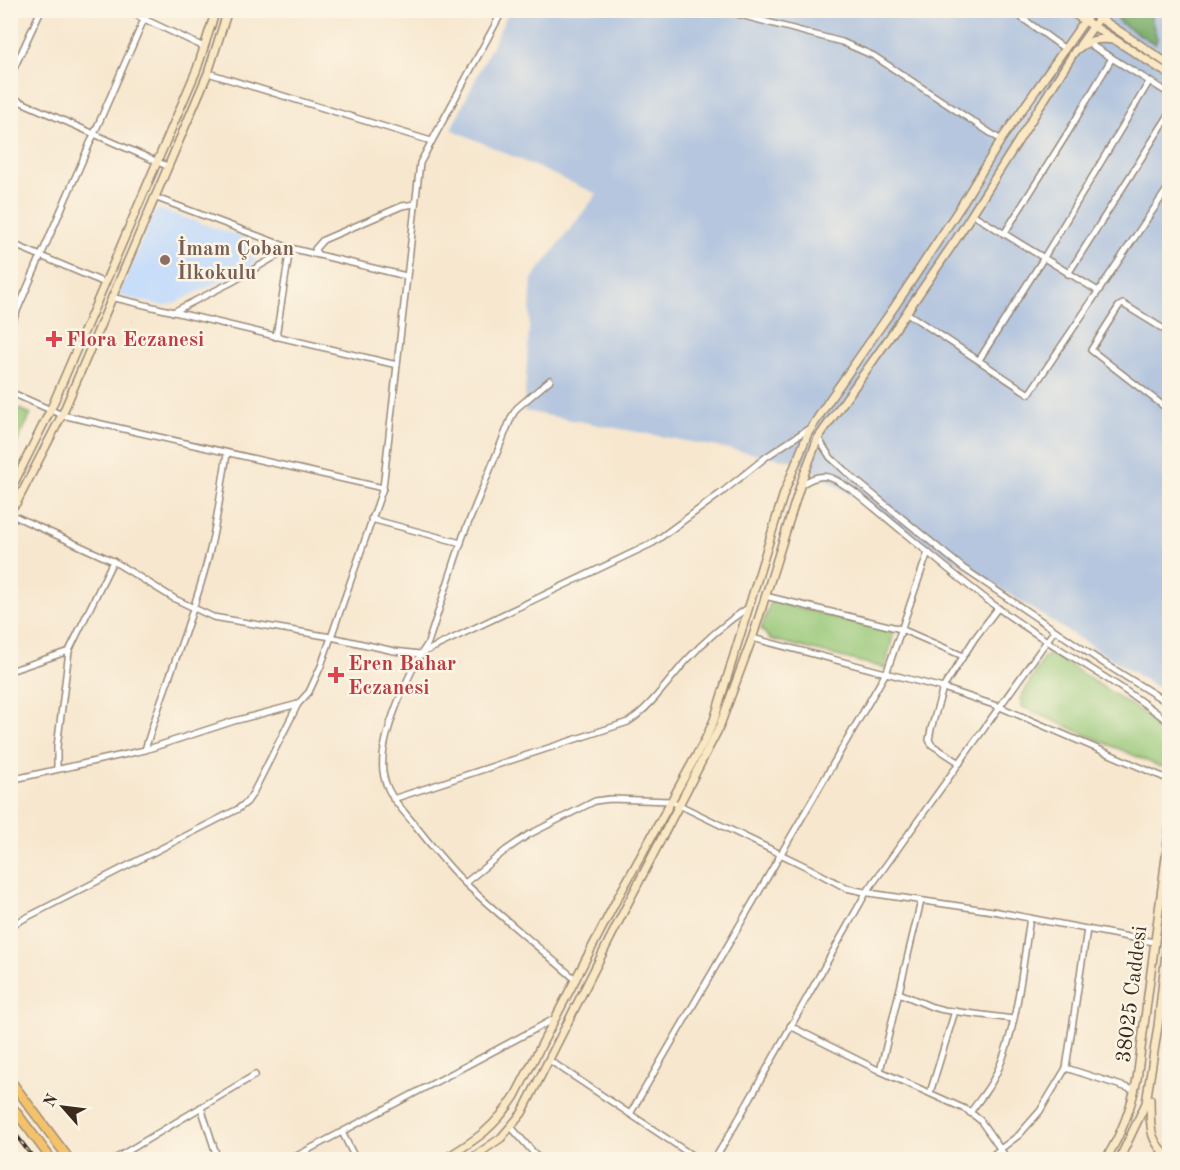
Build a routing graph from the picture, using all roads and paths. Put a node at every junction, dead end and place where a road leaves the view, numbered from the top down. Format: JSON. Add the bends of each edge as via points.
{"nodes":[{"id":1,"x":41,"y":10,"type":"edge"},
{"id":2,"x":125,"y":10,"type":"edge"},
{"id":3,"x":148,"y":10,"type":"edge"},
{"id":4,"x":216,"y":10,"type":"edge"},
{"id":5,"x":228,"y":10,"type":"edge"},
{"id":6,"x":503,"y":10,"type":"edge"},
{"id":7,"x":722,"y":10,"type":"edge"},
{"id":8,"x":1011,"y":10,"type":"edge"},
{"id":9,"x":1068,"y":10,"type":"edge"},
{"id":10,"x":1105,"y":10,"type":"edge"},
{"id":11,"x":1090,"y":11,"type":"edge"},
{"id":12,"x":1099,"y":19,"type":"junction"},
{"id":13,"x":145,"y":20,"type":"junction"},
{"id":14,"x":1085,"y":21,"type":"junction"},
{"id":15,"x":1093,"y":27,"type":"junction"},
{"id":16,"x":1110,"y":38,"type":"junction"},
{"id":17,"x":1086,"y":42,"type":"junction"},
{"id":18,"x":204,"y":47,"type":"junction"},
{"id":19,"x":1065,"y":49,"type":"junction"},
{"id":20,"x":1075,"y":51,"type":"junction"},
{"id":21,"x":1112,"y":58,"type":"junction"},
{"id":22,"x":1170,"y":65,"type":"edge"},
{"id":23,"x":208,"y":73,"type":"junction"},
{"id":24,"x":1170,"y":75,"type":"edge"},
{"id":25,"x":10,"y":77,"type":"edge"},
{"id":26,"x":1149,"y":82,"type":"junction"},
{"id":27,"x":1170,"y":94,"type":"edge"},
{"id":28,"x":10,"y":96,"type":"edge"},
{"id":29,"x":1170,"y":113,"type":"edge"},
{"id":30,"x":96,"y":134,"type":"junction"},
{"id":31,"x":1001,"y":140,"type":"junction"},
{"id":32,"x":431,"y":141,"type":"junction"},
{"id":33,"x":157,"y":162,"type":"junction"},
{"id":34,"x":168,"y":166,"type":"junction"},
{"id":35,"x":1170,"y":185,"type":"edge"},
{"id":36,"x":154,"y":197,"type":"junction"},
{"id":37,"x":415,"y":204,"type":"junction"},
{"id":38,"x":972,"y":214,"type":"junction"},
{"id":39,"x":1004,"y":234,"type":"junction"},
{"id":40,"x":10,"y":243,"type":"edge"},
{"id":41,"x":290,"y":248,"type":"junction"},
{"id":42,"x":317,"y":254,"type":"junction"},
{"id":43,"x":41,"y":256,"type":"junction"},
{"id":44,"x":1043,"y":259,"type":"junction"},
{"id":45,"x":1068,"y":274,"type":"junction"},
{"id":46,"x":406,"y":276,"type":"junction"},
{"id":47,"x":105,"y":284,"type":"junction"},
{"id":48,"x":1098,"y":291,"type":"junction"},
{"id":49,"x":111,"y":297,"type":"junction"},
{"id":50,"x":173,"y":312,"type":"junction"},
{"id":51,"x":907,"y":313,"type":"junction"},
{"id":52,"x":10,"y":327,"type":"edge"},
{"id":53,"x":1170,"y":333,"type":"edge"},
{"id":54,"x":276,"y":337,"type":"junction"},
{"id":55,"x":979,"y":360,"type":"junction"},
{"id":56,"x":397,"y":365,"type":"junction"},
{"id":57,"x":550,"y":380,"type":"dead end"},
{"id":58,"x":10,"y":392,"type":"edge"},
{"id":59,"x":50,"y":411,"type":"junction"},
{"id":60,"x":1170,"y":411,"type":"edge"},
{"id":61,"x":62,"y":416,"type":"junction"},
{"id":62,"x":812,"y":426,"type":"junction"},
{"id":63,"x":818,"y":438,"type":"junction"},
{"id":64,"x":227,"y":454,"type":"junction"},
{"id":65,"x":846,"y":472,"type":"junction"},
{"id":66,"x":834,"y":478,"type":"junction"},
{"id":67,"x":800,"y":486,"type":"junction"},
{"id":68,"x":382,"y":488,"type":"junction"},
{"id":69,"x":10,"y":491,"type":"edge"},
{"id":70,"x":10,"y":512,"type":"edge"},
{"id":71,"x":371,"y":519,"type":"junction"},
{"id":72,"x":461,"y":543,"type":"junction"},
{"id":73,"x":928,"y":552,"type":"junction"},
{"id":74,"x":113,"y":561,"type":"junction"},
{"id":75,"x":765,"y":596,"type":"junction"},
{"id":76,"x":749,"y":608,"type":"junction"},
{"id":77,"x":998,"y":608,"type":"junction"},
{"id":78,"x":193,"y":609,"type":"junction"},
{"id":79,"x":901,"y":629,"type":"junction"},
{"id":80,"x":1054,"y":631,"type":"junction"},
{"id":81,"x":331,"y":637,"type":"junction"},
{"id":82,"x":752,"y":638,"type":"junction"},
{"id":83,"x":1046,"y":642,"type":"junction"},
{"id":84,"x":69,"y":651,"type":"junction"},
{"id":85,"x":420,"y":654,"type":"junction"},
{"id":86,"x":963,"y":656,"type":"junction"},
{"id":87,"x":10,"y":671,"type":"edge"},
{"id":88,"x":887,"y":671,"type":"junction"},
{"id":89,"x":943,"y":687,"type":"junction"},
{"id":90,"x":298,"y":704,"type":"junction"},
{"id":91,"x":1170,"y":704,"type":"edge"},
{"id":92,"x":1000,"y":707,"type":"junction"},
{"id":93,"x":1170,"y":723,"type":"edge"},
{"id":94,"x":145,"y":750,"type":"junction"},
{"id":95,"x":960,"y":763,"type":"junction"},
{"id":96,"x":57,"y":770,"type":"junction"},
{"id":97,"x":10,"y":780,"type":"edge"},
{"id":98,"x":1170,"y":780,"type":"edge"},
{"id":99,"x":393,"y":799,"type":"junction"},
{"id":100,"x":671,"y":801,"type":"junction"},
{"id":101,"x":679,"y":805,"type":"junction"},
{"id":102,"x":1170,"y":826,"type":"edge"},
{"id":103,"x":780,"y":854,"type":"junction"},
{"id":104,"x":1167,"y":858,"type":"edge"},
{"id":105,"x":1167,"y":867,"type":"edge"},
{"id":106,"x":465,"y":883,"type":"junction"},
{"id":107,"x":866,"y":893,"type":"junction"},
{"id":108,"x":921,"y":901,"type":"junction"},
{"id":109,"x":1170,"y":916,"type":"edge"},
{"id":110,"x":1030,"y":918,"type":"junction"},
{"id":111,"x":10,"y":926,"type":"edge"},
{"id":112,"x":1087,"y":929,"type":"junction"},
{"id":113,"x":1155,"y":942,"type":"junction"},
{"id":114,"x":576,"y":980,"type":"junction"},
{"id":115,"x":899,"y":993,"type":"junction"},
{"id":116,"x":955,"y":1011,"type":"junction"},
{"id":117,"x":1159,"y":1016,"type":"junction"},
{"id":118,"x":1170,"y":1017,"type":"edge"},
{"id":119,"x":556,"y":1018,"type":"junction"},
{"id":120,"x":1013,"y":1019,"type":"junction"},
{"id":121,"x":790,"y":1026,"type":"junction"},
{"id":122,"x":549,"y":1060,"type":"junction"},
{"id":123,"x":1066,"y":1068,"type":"junction"},
{"id":124,"x":880,"y":1071,"type":"junction"},
{"id":125,"x":255,"y":1075,"type":"dead end"},
{"id":126,"x":10,"y":1080,"type":"edge"},
{"id":127,"x":1149,"y":1086,"type":"junction"},
{"id":128,"x":1134,"y":1090,"type":"junction"},
{"id":129,"x":930,"y":1093,"type":"junction"},
{"id":130,"x":10,"y":1104,"type":"edge"},
{"id":131,"x":201,"y":1107,"type":"junction"},
{"id":132,"x":970,"y":1113,"type":"junction"},
{"id":133,"x":630,"y":1114,"type":"junction"},
{"id":134,"x":512,"y":1127,"type":"junction"},
{"id":135,"x":342,"y":1132,"type":"junction"},
{"id":136,"x":1001,"y":1149,"type":"junction"},
{"id":137,"x":1170,"y":1158,"type":"edge"},
{"id":138,"x":52,"y":1160,"type":"edge"},
{"id":139,"x":70,"y":1160,"type":"edge"},
{"id":140,"x":113,"y":1160,"type":"edge"},
{"id":141,"x":218,"y":1160,"type":"edge"},
{"id":142,"x":289,"y":1160,"type":"edge"},
{"id":143,"x":356,"y":1160,"type":"edge"},
{"id":144,"x":443,"y":1160,"type":"edge"},
{"id":145,"x":469,"y":1160,"type":"edge"},
{"id":146,"x":540,"y":1160,"type":"edge"},
{"id":147,"x":699,"y":1160,"type":"edge"},
{"id":148,"x":714,"y":1160,"type":"edge"},
{"id":149,"x":986,"y":1160,"type":"edge"},
{"id":150,"x":1008,"y":1160,"type":"edge"},
{"id":151,"x":1105,"y":1160,"type":"edge"},
{"id":152,"x":1119,"y":1160,"type":"edge"}],
"edges":[{"from":1,"to":25,"type":"street"},
{"from":2,"to":13,"type":"street"},
{"from":3,"to":13,"type":"street"},
{"from":4,"to":18,"type":"street"},
{"from":5,"to":23,"type":"street"},
{"from":6,"to":32,"type":"street"},
{"from":7,"to":31,"type":"street","via":[[842,42],[874,56]]},
{"from":8,"to":19,"type":"street"},
{"from":9,"to":14,"type":"street"},
{"from":10,"to":12,"type":"street"},
{"from":11,"to":12,"type":"street"},
{"from":11,"to":14,"type":"street"},
{"from":12,"to":15,"type":"street"},
{"from":12,"to":22,"type":"street"},
{"from":13,"to":18,"type":"street"},
{"from":13,"to":30,"type":"street"},
{"from":14,"to":15,"type":"street"},
{"from":14,"to":19,"type":"street"},
{"from":15,"to":16,"type":"street"},
{"from":15,"to":20,"type":"street"},
{"from":16,"to":17,"type":"street"},
{"from":16,"to":24,"type":"street"},
{"from":17,"to":20,"type":"street"},
{"from":17,"to":21,"type":"street"},
{"from":18,"to":33,"type":"street"},
{"from":19,"to":31,"type":"street"},
{"from":20,"to":38,"type":"street"},
{"from":21,"to":26,"type":"street"},
{"from":21,"to":39,"type":"street"},
{"from":23,"to":32,"type":"street"},
{"from":23,"to":34,"type":"street"},
{"from":26,"to":27,"type":"street"},
{"from":26,"to":44,"type":"street"},
{"from":28,"to":30,"type":"street"},
{"from":29,"to":45,"type":"street"},
{"from":30,"to":33,"type":"street"},
{"from":30,"to":43,"type":"street"},
{"from":31,"to":62,"type":"street","via":[[895,306]]},
{"from":32,"to":37,"type":"street","via":[[420,163]]},
{"from":33,"to":34,"type":"street"},
{"from":33,"to":47,"type":"street"},
{"from":34,"to":36,"type":"street"},
{"from":35,"to":48,"type":"street"},
{"from":36,"to":41,"type":"street"},
{"from":36,"to":49,"type":"street"},
{"from":37,"to":42,"type":"street","via":[[323,240],[315,249]]},
{"from":37,"to":46,"type":"street"},
{"from":38,"to":39,"type":"street"},
{"from":38,"to":51,"type":"street"},
{"from":39,"to":44,"type":"street"},
{"from":40,"to":43,"type":"street"},
{"from":41,"to":42,"type":"street"},
{"from":41,"to":50,"type":"street"},
{"from":41,"to":54,"type":"street"},
{"from":42,"to":46,"type":"street"},
{"from":43,"to":47,"type":"street"},
{"from":43,"to":52,"type":"street"},
{"from":44,"to":45,"type":"street"},
{"from":44,"to":55,"type":"street"},
{"from":45,"to":48,"type":"street"},
{"from":46,"to":56,"type":"street"},
{"from":47,"to":59,"type":"street"},
{"from":48,"to":55,"type":"street","via":[[1029,394]]},
{"from":49,"to":50,"type":"street"},
{"from":49,"to":61,"type":"street"},
{"from":50,"to":54,"type":"street"},
{"from":51,"to":55,"type":"street"},
{"from":51,"to":63,"type":"street"},
{"from":53,"to":60,"type":"street","via":[[1123,304],[1091,350]]},
{"from":54,"to":56,"type":"street"},
{"from":56,"to":68,"type":"street"},
{"from":57,"to":72,"type":"street","via":[[512,416]]},
{"from":58,"to":59,"type":"street"},
{"from":59,"to":61,"type":"street"},
{"from":59,"to":69,"type":"street"},
{"from":61,"to":64,"type":"street"},
{"from":61,"to":70,"type":"street"},
{"from":62,"to":76,"type":"street","via":[[784,493]]},
{"from":62,"to":85,"type":"street","via":[[653,543]]},
{"from":63,"to":65,"type":"street"},
{"from":63,"to":67,"type":"street"},
{"from":64,"to":68,"type":"street"},
{"from":64,"to":78,"type":"street","via":[[208,557]]},
{"from":65,"to":66,"type":"street","via":[[837,469]]},
{"from":65,"to":80,"type":"street","via":[[963,568]]},
{"from":66,"to":67,"type":"street","via":[[823,475]]},
{"from":66,"to":73,"type":"street"},
{"from":67,"to":75,"type":"street"},
{"from":68,"to":71,"type":"street"},
{"from":70,"to":74,"type":"street"},
{"from":71,"to":72,"type":"street"},
{"from":71,"to":81,"type":"street"},
{"from":72,"to":85,"type":"street","via":[[428,643]]},
{"from":73,"to":77,"type":"street"},
{"from":73,"to":79,"type":"street"},
{"from":74,"to":78,"type":"street"},
{"from":74,"to":84,"type":"street"},
{"from":75,"to":79,"type":"street"},
{"from":75,"to":82,"type":"street"},
{"from":76,"to":99,"type":"street","via":[[710,637],[628,722]]},
{"from":76,"to":100,"type":"street","via":[[714,720]]},
{"from":77,"to":83,"type":"street"},
{"from":77,"to":86,"type":"street"},
{"from":78,"to":81,"type":"street","via":[[213,617]]},
{"from":78,"to":94,"type":"street"},
{"from":79,"to":86,"type":"street"},
{"from":79,"to":88,"type":"street"},
{"from":80,"to":83,"type":"street"},
{"from":80,"to":91,"type":"street"},
{"from":81,"to":85,"type":"street"},
{"from":81,"to":90,"type":"street","via":[[315,682]]},
{"from":82,"to":88,"type":"street"},
{"from":82,"to":101,"type":"street","via":[[719,728]]},
{"from":83,"to":92,"type":"street"},
{"from":83,"to":93,"type":"street","via":[[1142,701]]},
{"from":84,"to":87,"type":"street"},
{"from":84,"to":96,"type":"street"},
{"from":85,"to":99,"type":"street","via":[[385,740],[383,772]]},
{"from":86,"to":89,"type":"street"},
{"from":88,"to":89,"type":"street"},
{"from":88,"to":103,"type":"street"},
{"from":89,"to":92,"type":"street"},
{"from":89,"to":95,"type":"street","via":[[929,740]]},
{"from":90,"to":94,"type":"street"},
{"from":90,"to":111,"type":"street","via":[[253,793],[238,809]]},
{"from":92,"to":95,"type":"street"},
{"from":92,"to":98,"type":"street"},
{"from":94,"to":96,"type":"street"},
{"from":95,"to":107,"type":"street"},
{"from":96,"to":97,"type":"street"},
{"from":99,"to":106,"type":"street"},
{"from":100,"to":101,"type":"street"},
{"from":100,"to":106,"type":"street","via":[[595,801],[528,835]]},
{"from":100,"to":114,"type":"street"},
{"from":101,"to":103,"type":"street"},
{"from":101,"to":122,"type":"street"},
{"from":102,"to":104,"type":"street","name":"38025 Caddesi"},
{"from":103,"to":107,"type":"street","via":[[846,888]]},
{"from":103,"to":133,"type":"street"},
{"from":104,"to":105,"type":"street","name":"38025 Caddesi"},
{"from":105,"to":113,"type":"street","name":"38025 Caddesi"},
{"from":106,"to":114,"type":"street"},
{"from":107,"to":108,"type":"street"},
{"from":107,"to":121,"type":"street"},
{"from":108,"to":110,"type":"street"},
{"from":108,"to":115,"type":"street"},
{"from":109,"to":117,"type":"street","name":"38025 Caddesi"},
{"from":110,"to":112,"type":"street"},
{"from":110,"to":120,"type":"street"},
{"from":112,"to":113,"type":"street"},
{"from":112,"to":123,"type":"street"},
{"from":113,"to":128,"type":"street","name":"38025 Caddesi"},
{"from":114,"to":119,"type":"street"},
{"from":115,"to":116,"type":"street","via":[[932,1007]]},
{"from":115,"to":124,"type":"street"},
{"from":116,"to":120,"type":"street"},
{"from":116,"to":129,"type":"street"},
{"from":117,"to":118,"type":"street"},
{"from":117,"to":127,"type":"street","name":"38025 Caddesi"},
{"from":119,"to":135,"type":"street"},
{"from":119,"to":144,"type":"street","via":[[515,1096],[497,1121],[483,1135]]},
{"from":120,"to":132,"type":"street","via":[[995,1077]]},
{"from":121,"to":124,"type":"street"},
{"from":121,"to":148,"type":"street"},
{"from":122,"to":133,"type":"street"},
{"from":122,"to":134,"type":"street"},
{"from":123,"to":128,"type":"street"},
{"from":123,"to":136,"type":"street","via":[[1040,1111]]},
{"from":124,"to":129,"type":"street"},
{"from":125,"to":131,"type":"street"},
{"from":126,"to":139,"type":"main road"},
{"from":127,"to":137,"type":"street","via":[[1151,1134],[1155,1144]]},
{"from":127,"to":152,"type":"street","name":"38025 Caddesi","via":[[1146,1103]]},
{"from":128,"to":151,"type":"street","name":"38025 Caddesi","via":[[1122,1131]]},
{"from":129,"to":132,"type":"street"},
{"from":130,"to":138,"type":"main road"},
{"from":131,"to":140,"type":"street"},
{"from":131,"to":141,"type":"street"},
{"from":132,"to":136,"type":"street","via":[[980,1120]]},
{"from":133,"to":147,"type":"street"},
{"from":134,"to":145,"type":"street"},
{"from":134,"to":146,"type":"street"},
{"from":135,"to":142,"type":"street"},
{"from":135,"to":143,"type":"street"},
{"from":136,"to":149,"type":"street"},
{"from":136,"to":150,"type":"street"}]}
